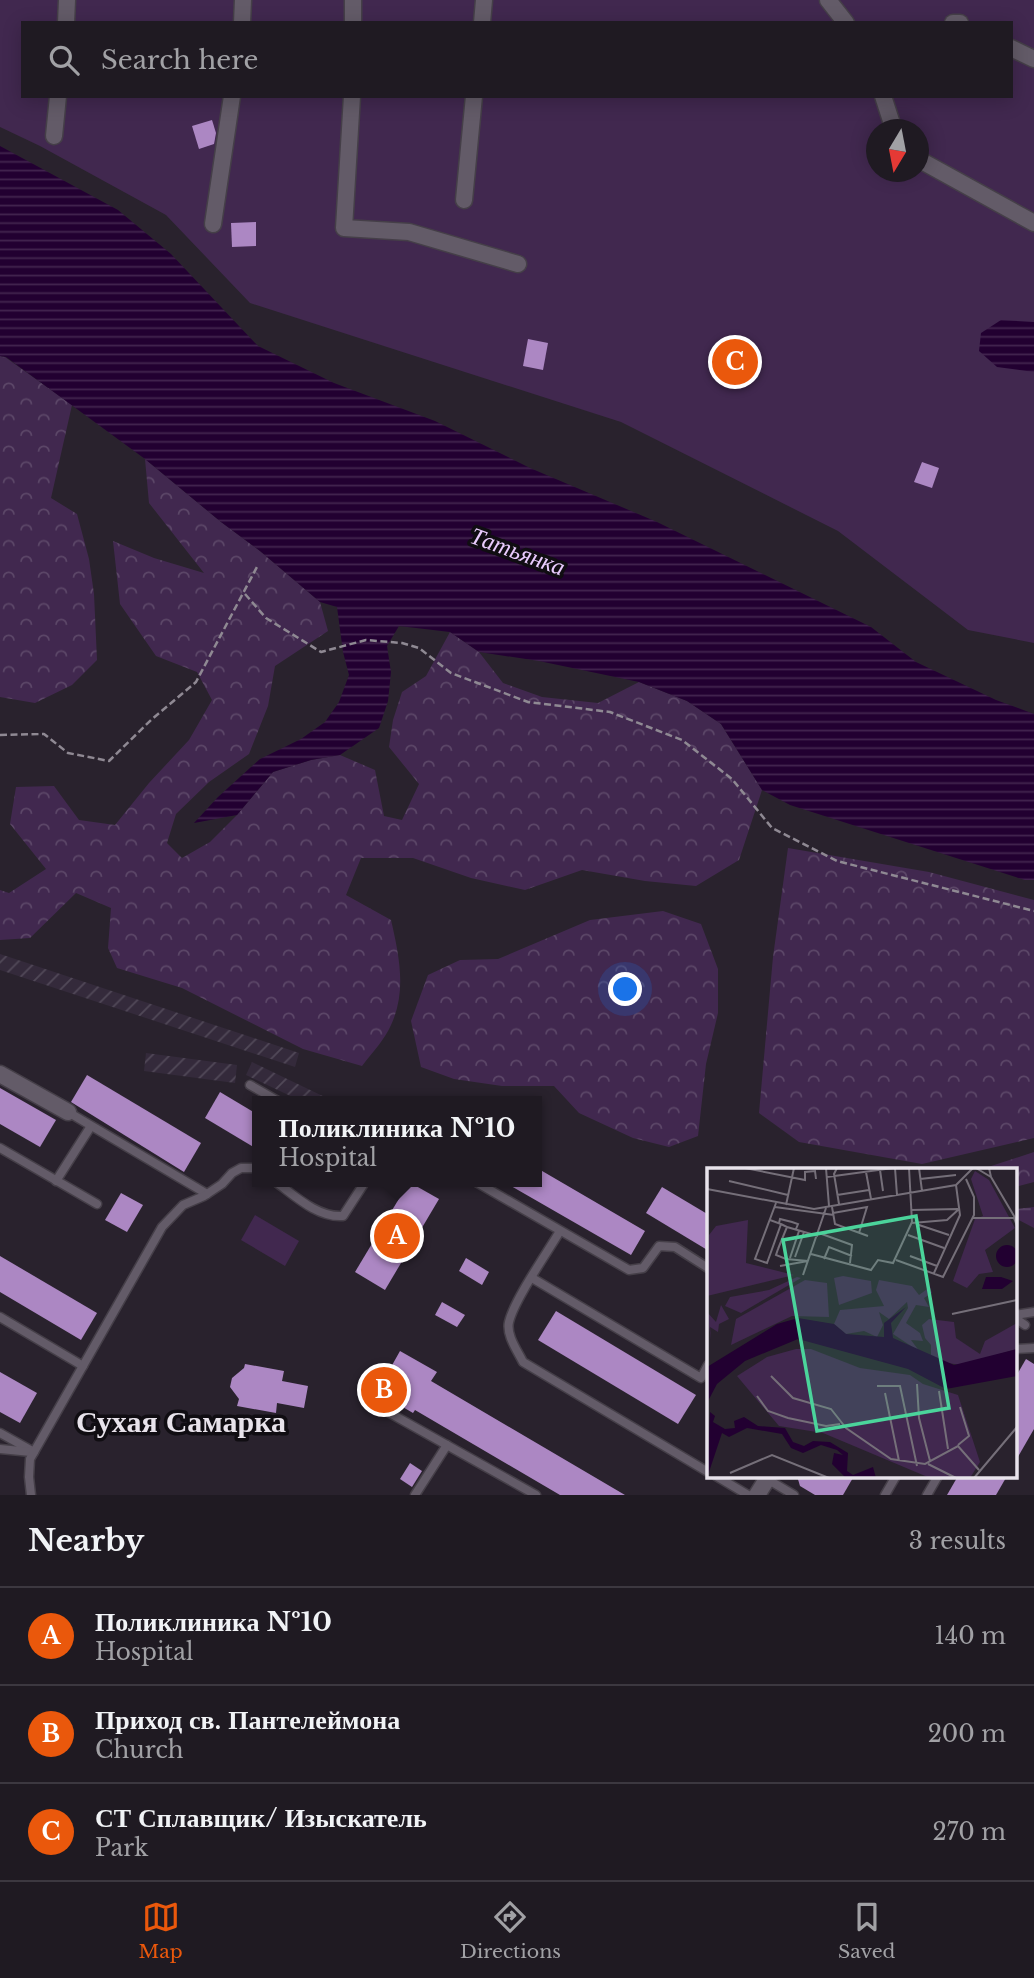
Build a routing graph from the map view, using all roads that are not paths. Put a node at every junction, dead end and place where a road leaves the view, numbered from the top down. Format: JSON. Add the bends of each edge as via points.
{"nodes":[{"id":1,"x":67,"y":0,"type":"edge"},
{"id":2,"x":243,"y":0,"type":"edge"},
{"id":3,"x":353,"y":0,"type":"edge"},
{"id":4,"x":484,"y":0,"type":"edge"},
{"id":5,"x":828,"y":0,"type":"edge"},
{"id":6,"x":66,"y":21,"type":"edge"},
{"id":7,"x":242,"y":21,"type":"edge"},
{"id":8,"x":353,"y":21,"type":"edge"},
{"id":9,"x":482,"y":21,"type":"edge"},
{"id":10,"x":844,"y":21,"type":"edge"},
{"id":11,"x":1013,"y":49,"type":"edge"},
{"id":12,"x":1034,"y":59,"type":"edge"},
{"id":13,"x":58,"y":98,"type":"edge"},
{"id":14,"x":232,"y":98,"type":"edge"},
{"id":15,"x":352,"y":98,"type":"edge"},
{"id":16,"x":474,"y":98,"type":"edge"},
{"id":17,"x":884,"y":98,"type":"edge"},
{"id":18,"x":890,"y":119,"type":"edge"},
{"id":19,"x":54,"y":136,"type":"dead end"},
{"id":20,"x":929,"y":165,"type":"edge"},
{"id":21,"x":464,"y":200,"type":"dead end"},
{"id":22,"x":1034,"y":223,"type":"edge"},
{"id":23,"x":213,"y":224,"type":"dead end"},
{"id":24,"x":518,"y":264,"type":"dead end"},
{"id":25,"x":0,"y":1074,"type":"edge"},
{"id":26,"x":250,"y":1085,"type":"dead end"},
{"id":27,"x":269,"y":1096,"type":"edge"},
{"id":28,"x":68,"y":1112,"type":"joint"},
{"id":29,"x":91,"y":1126,"type":"junction"},
{"id":30,"x":0,"y":1148,"type":"edge"},
{"id":31,"x":252,"y":1168,"type":"edge"},
{"id":32,"x":56,"y":1181,"type":"junction"},
{"id":33,"x":283,"y":1187,"type":"edge"},
{"id":34,"x":362,"y":1187,"type":"edge"},
{"id":35,"x":485,"y":1187,"type":"edge"},
{"id":36,"x":207,"y":1194,"type":"junction"},
{"id":37,"x":97,"y":1204,"type":"dead end"},
{"id":38,"x":560,"y":1231,"type":"junction"},
{"id":39,"x":707,"y":1267,"type":"edge"},
{"id":40,"x":532,"y":1278,"type":"junction"},
{"id":41,"x":1034,"y":1312,"type":"edge"},
{"id":42,"x":1016,"y":1316,"type":"edge"},
{"id":43,"x":1016,"y":1317,"type":"edge"},
{"id":44,"x":0,"y":1318,"type":"edge"},
{"id":45,"x":1025,"y":1325,"type":"dead end"},
{"id":46,"x":1034,"y":1348,"type":"edge"},
{"id":47,"x":1016,"y":1349,"type":"edge"},
{"id":48,"x":83,"y":1366,"type":"junction"},
{"id":49,"x":707,"y":1368,"type":"edge"},
{"id":50,"x":386,"y":1411,"type":"dead end"},
{"id":51,"x":0,"y":1433,"type":"edge"},
{"id":52,"x":447,"y":1445,"type":"junction"},
{"id":53,"x":0,"y":1449,"type":"edge"},
{"id":54,"x":34,"y":1452,"type":"junction"},
{"id":55,"x":707,"y":1471,"type":"edge"},
{"id":56,"x":719,"y":1478,"type":"edge"},
{"id":57,"x":767,"y":1478,"type":"edge"},
{"id":58,"x":769,"y":1478,"type":"edge"},
{"id":59,"x":895,"y":1478,"type":"edge"},
{"id":60,"x":937,"y":1478,"type":"edge"},
{"id":61,"x":31,"y":1495,"type":"edge"},
{"id":62,"x":415,"y":1495,"type":"edge"},
{"id":63,"x":536,"y":1495,"type":"edge"},
{"id":64,"x":748,"y":1495,"type":"edge"},
{"id":65,"x":757,"y":1495,"type":"edge"},
{"id":66,"x":794,"y":1495,"type":"edge"},
{"id":67,"x":885,"y":1495,"type":"edge"},
{"id":68,"x":927,"y":1495,"type":"edge"}],
"edges":[{"from":1,"to":6,"type":"street"},
{"from":2,"to":7,"type":"street"},
{"from":3,"to":8,"type":"street"},
{"from":4,"to":9,"type":"street"},
{"from":5,"to":10,"type":"street"},
{"from":11,"to":12,"type":"street"},
{"from":13,"to":19,"type":"street"},
{"from":14,"to":23,"type":"street"},
{"from":15,"to":24,"type":"street","via":[[344,228],[409,232]]},
{"from":16,"to":21,"type":"street"},
{"from":17,"to":18,"type":"street"},
{"from":20,"to":22,"type":"street"},
{"from":25,"to":28,"type":"street"},
{"from":26,"to":27,"type":"lane"},
{"from":28,"to":29,"type":"lane"},
{"from":29,"to":32,"type":"lane"},
{"from":29,"to":36,"type":"lane"},
{"from":30,"to":32,"type":"lane"},
{"from":31,"to":36,"type":"lane","via":[[241,1168]]},
{"from":32,"to":37,"type":"lane"},
{"from":33,"to":34,"type":"lane","via":[[335,1217],[343,1216]]},
{"from":35,"to":38,"type":"lane"},
{"from":36,"to":48,"type":"lane","via":[[183,1205],[162,1227]]},
{"from":38,"to":39,"type":"lane","via":[[629,1270],[643,1268],[659,1246],[675,1247]]},
{"from":38,"to":40,"type":"lane"},
{"from":40,"to":49,"type":"lane","via":[[701,1378]]},
{"from":40,"to":55,"type":"lane","via":[[508,1323],[523,1362]]},
{"from":41,"to":42,"type":"lane"},
{"from":43,"to":45,"type":"lane"},
{"from":44,"to":48,"type":"lane"},
{"from":46,"to":47,"type":"lane"},
{"from":48,"to":54,"type":"lane"},
{"from":50,"to":52,"type":"lane"},
{"from":51,"to":54,"type":"lane"},
{"from":52,"to":62,"type":"lane"},
{"from":52,"to":63,"type":"lane"},
{"from":53,"to":54,"type":"lane"},
{"from":54,"to":61,"type":"lane","via":[[29,1468]]},
{"from":56,"to":64,"type":"lane"},
{"from":57,"to":65,"type":"street"},
{"from":58,"to":66,"type":"lane"},
{"from":59,"to":67,"type":"lane"},
{"from":60,"to":68,"type":"lane"}]}
